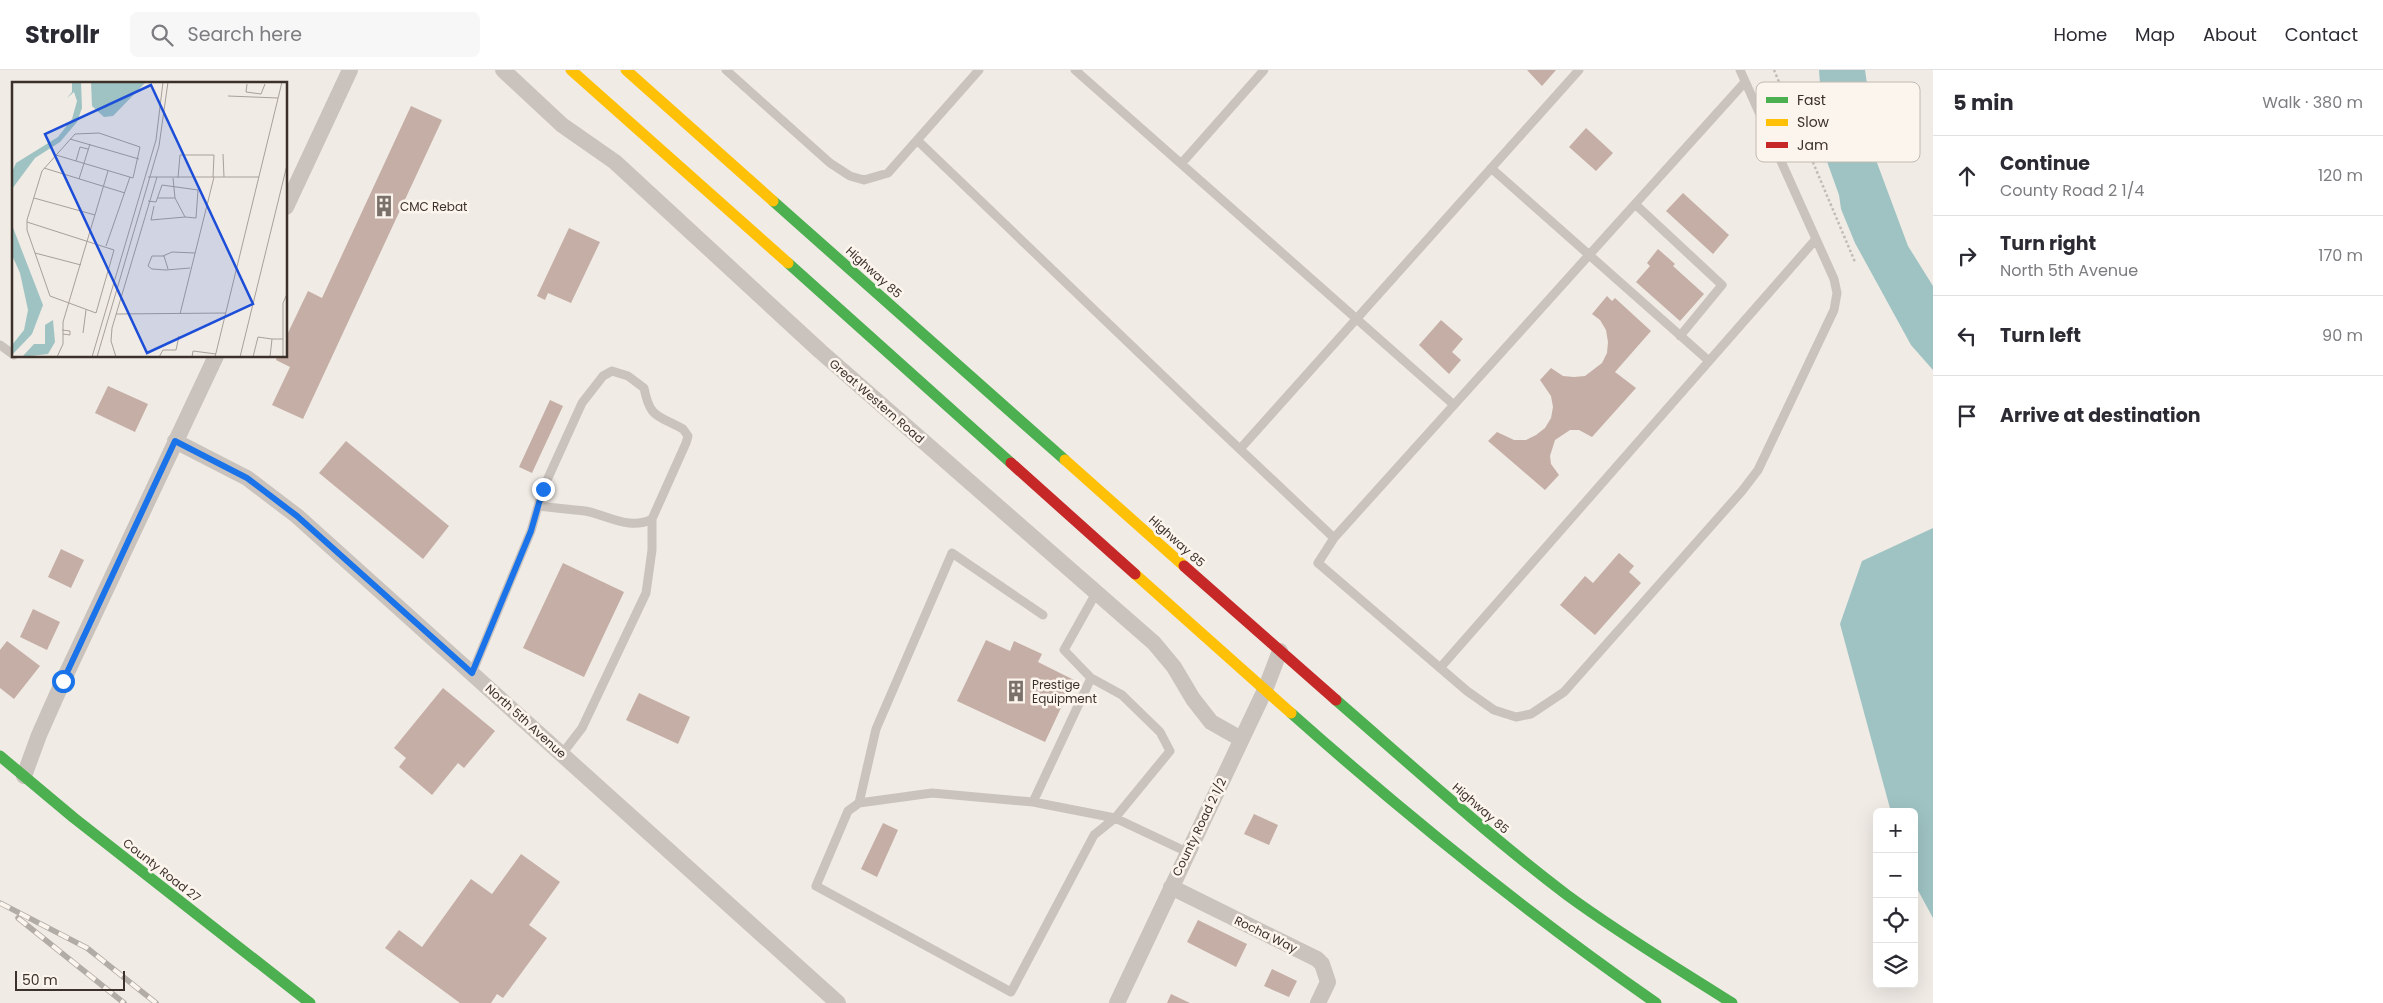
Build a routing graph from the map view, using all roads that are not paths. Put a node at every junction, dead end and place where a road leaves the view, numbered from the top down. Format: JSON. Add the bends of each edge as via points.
{"nodes":[{"id":1,"x":350,"y":70,"type":"edge"},
{"id":2,"x":503,"y":70,"type":"edge"},
{"id":3,"x":571,"y":70,"type":"edge"},
{"id":4,"x":626,"y":70,"type":"edge"},
{"id":5,"x":726,"y":70,"type":"edge"},
{"id":6,"x":979,"y":70,"type":"edge"},
{"id":7,"x":1075,"y":70,"type":"edge"},
{"id":8,"x":1264,"y":70,"type":"edge"},
{"id":9,"x":1579,"y":70,"type":"edge"},
{"id":10,"x":1740,"y":70,"type":"edge"},
{"id":11,"x":1745,"y":82,"type":"junction"},
{"id":12,"x":1756,"y":106,"type":"edge"},
{"id":13,"x":917,"y":140,"type":"junction"},
{"id":14,"x":1781,"y":162,"type":"edge"},
{"id":15,"x":1181,"y":164,"type":"junction"},
{"id":16,"x":1491,"y":168,"type":"junction"},
{"id":17,"x":288,"y":203,"type":"edge"},
{"id":18,"x":1634,"y":204,"type":"junction"},
{"id":19,"x":1816,"y":239,"type":"junction"},
{"id":20,"x":1589,"y":254,"type":"junction"},
{"id":21,"x":1357,"y":319,"type":"junction"},
{"id":22,"x":1680,"y":336,"type":"junction"},
{"id":23,"x":0,"y":345,"type":"edge"},
{"id":24,"x":12,"y":353,"type":"edge"},
{"id":25,"x":215,"y":358,"type":"edge"},
{"id":26,"x":1709,"y":361,"type":"junction"},
{"id":27,"x":1454,"y":404,"type":"junction"},
{"id":28,"x":175,"y":441,"type":"junction"},
{"id":29,"x":1240,"y":449,"type":"junction"},
{"id":30,"x":538,"y":506,"type":"junction"},
{"id":31,"x":652,"y":519,"type":"junction"},
{"id":32,"x":1334,"y":538,"type":"junction"},
{"id":33,"x":1096,"y":593,"type":"junction"},
{"id":34,"x":1043,"y":615,"type":"dead end"},
{"id":35,"x":1280,"y":651,"type":"junction"},
{"id":36,"x":1440,"y":668,"type":"junction"},
{"id":37,"x":472,"y":673,"type":"junction"},
{"id":38,"x":1091,"y":678,"type":"junction"},
{"id":39,"x":1265,"y":690,"type":"junction"},
{"id":40,"x":1241,"y":739,"type":"junction"},
{"id":41,"x":562,"y":754,"type":"junction"},
{"id":42,"x":0,"y":756,"type":"edge"},
{"id":43,"x":24,"y":776,"type":"junction"},
{"id":44,"x":1033,"y":802,"type":"junction"},
{"id":45,"x":859,"y":803,"type":"junction"},
{"id":46,"x":1115,"y":818,"type":"junction"},
{"id":47,"x":1187,"y":852,"type":"junction"},
{"id":48,"x":1170,"y":887,"type":"junction"},
{"id":49,"x":310,"y":1003,"type":"edge"},
{"id":50,"x":838,"y":1003,"type":"edge"},
{"id":51,"x":1117,"y":1003,"type":"edge"},
{"id":52,"x":1318,"y":1003,"type":"edge"},
{"id":53,"x":1656,"y":1003,"type":"edge"},
{"id":54,"x":1732,"y":1003,"type":"edge"}],
"edges":[{"from":1,"to":17,"type":"street"},
{"from":2,"to":33,"type":"street","name":"Great Western Road","via":[[562,125],[615,162],[820,351]]},
{"from":3,"to":39,"type":"main road"},
{"from":4,"to":35,"type":"main road","name":"Highway 85"},
{"from":5,"to":13,"type":"lane","via":[[830,163],[850,176],[864,180],[888,173]]},
{"from":6,"to":13,"type":"lane"},
{"from":7,"to":15,"type":"lane"},
{"from":8,"to":15,"type":"lane"},
{"from":9,"to":16,"type":"lane"},
{"from":10,"to":11,"type":"lane"},
{"from":11,"to":12,"type":"lane"},
{"from":11,"to":18,"type":"lane"},
{"from":13,"to":29,"type":"lane"},
{"from":14,"to":19,"type":"lane"},
{"from":15,"to":21,"type":"lane"},
{"from":16,"to":20,"type":"lane"},
{"from":16,"to":21,"type":"lane"},
{"from":18,"to":20,"type":"lane"},
{"from":18,"to":22,"type":"lane","via":[[1722,285]]},
{"from":19,"to":26,"type":"lane"},
{"from":19,"to":36,"type":"lane","via":[[1834,279],[1834,310],[1758,470],[1735,498],[1564,692],[1531,714],[1516,717],[1494,710]]},
{"from":20,"to":22,"type":"lane"},
{"from":20,"to":27,"type":"lane"},
{"from":21,"to":27,"type":"lane"},
{"from":21,"to":29,"type":"lane"},
{"from":22,"to":26,"type":"lane"},
{"from":23,"to":24,"type":"lane"},
{"from":25,"to":28,"type":"street"},
{"from":26,"to":36,"type":"lane"},
{"from":27,"to":32,"type":"lane"},
{"from":28,"to":37,"type":"street","name":"North 5th Avenue","via":[[247,478],[297,516]]},
{"from":28,"to":43,"type":"street","via":[[39,735]]},
{"from":29,"to":32,"type":"lane"},
{"from":30,"to":31,"type":"lane","via":[[586,512],[628,524],[643,524]]},
{"from":30,"to":31,"type":"lane","via":[[582,403],[603,376],[612,371],[637,381],[644,388],[652,412],[683,428],[688,436]]},
{"from":30,"to":37,"type":"lane","via":[[531,531]]},
{"from":31,"to":41,"type":"lane","via":[[652,550],[646,593],[582,728]]},
{"from":32,"to":36,"type":"lane","via":[[1318,563]]},
{"from":33,"to":38,"type":"lane","via":[[1064,650]]},
{"from":33,"to":40,"type":"street","name":"Great Western Road","via":[[1154,643],[1211,722]]},
{"from":34,"to":45,"type":"lane","via":[[952,553],[876,729]]},
{"from":35,"to":39,"type":"street","name":"County Road 2 1/2"},
{"from":35,"to":54,"type":"main road","name":"Highway 85","via":[[1519,858],[1625,935]]},
{"from":37,"to":41,"type":"street","name":"North 5th Avenue"},
{"from":38,"to":44,"type":"lane"},
{"from":38,"to":46,"type":"lane","via":[[1122,695],[1160,732],[1170,752]]},
{"from":39,"to":40,"type":"street","name":"County Road 2 1/2"},
{"from":39,"to":53,"type":"main road","via":[[1462,860],[1597,964]]},
{"from":40,"to":47,"type":"street","name":"County Road 2 1/2"},
{"from":41,"to":50,"type":"street","name":"North 5th Avenue"},
{"from":42,"to":43,"type":"main road","name":"County Road 27"},
{"from":43,"to":49,"type":"main road","name":"County Road 27","via":[[80,824]]},
{"from":44,"to":45,"type":"lane","via":[[932,793]]},
{"from":44,"to":46,"type":"lane"},
{"from":45,"to":46,"type":"lane","via":[[848,811],[816,886],[1011,992],[1094,836]]},
{"from":46,"to":47,"type":"lane"},
{"from":47,"to":48,"type":"street","name":"County Road 2 1/2"},
{"from":48,"to":51,"type":"street","name":"County Road 2 1/2"},
{"from":48,"to":52,"type":"street","name":"Rocha Way","via":[[1317,959],[1328,982]]}]}
